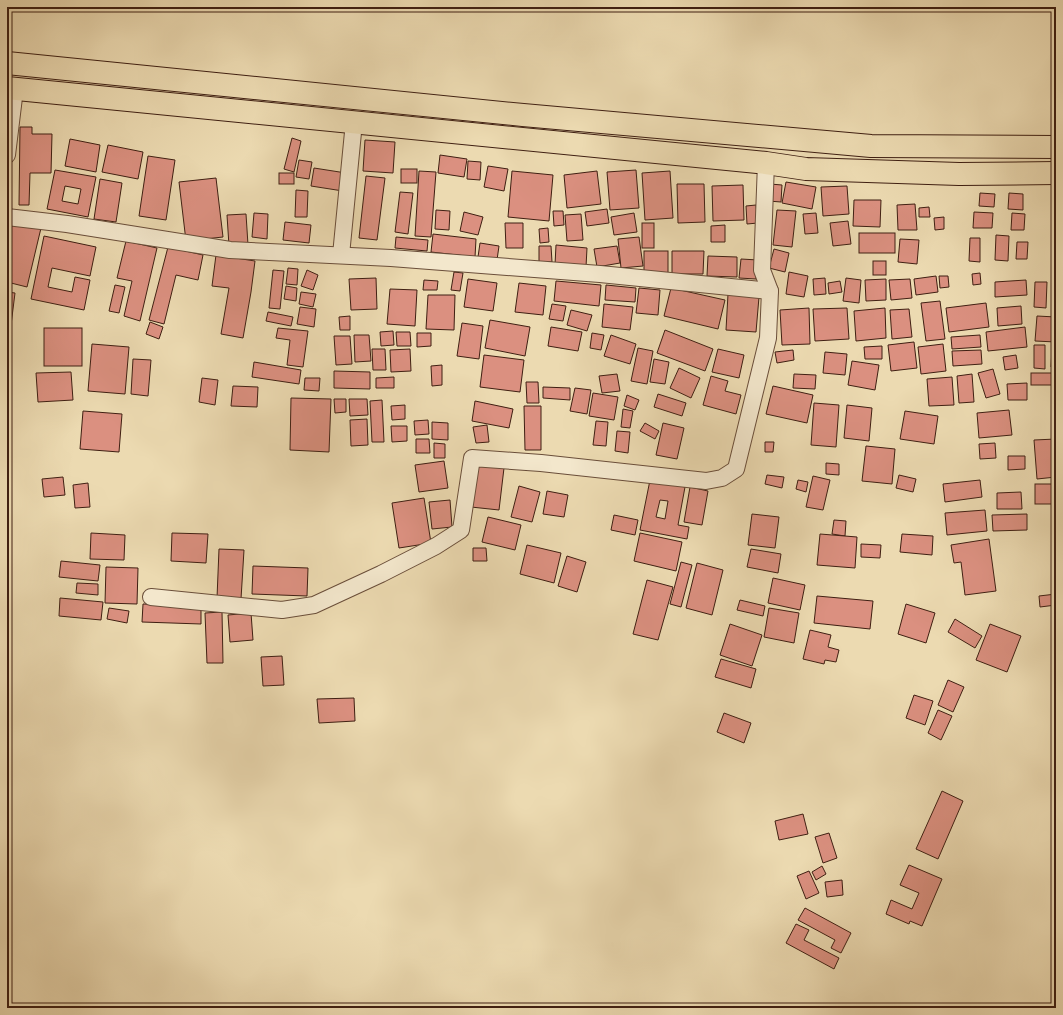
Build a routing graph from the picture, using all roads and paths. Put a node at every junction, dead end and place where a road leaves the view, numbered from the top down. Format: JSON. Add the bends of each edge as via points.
{"nodes":[{"id":1,"x":7,"y":63,"type":"edge"},
{"id":2,"x":11,"y":88,"type":"edge"},
{"id":3,"x":354,"y":122,"type":"junction"},
{"id":4,"x":1056,"y":147,"type":"edge"},
{"id":5,"x":7,"y":155,"type":"edge"},
{"id":6,"x":766,"y":163,"type":"junction"},
{"id":7,"x":1056,"y":174,"type":"edge"},
{"id":8,"x":7,"y":217,"type":"edge"},
{"id":9,"x":342,"y":255,"type":"junction"},
{"id":10,"x":770,"y":291,"type":"junction"},
{"id":11,"x":150,"y":597,"type":"dead end"}],
"edges":[{"from":1,"to":4,"type":"highway","via":[[515,114],[871,146]]},
{"from":2,"to":3,"type":"highway"},
{"from":2,"to":5,"type":"street"},
{"from":3,"to":6,"type":"highway"},
{"from":3,"to":9,"type":"street"},
{"from":6,"to":7,"type":"highway","via":[[814,169]]},
{"from":6,"to":10,"type":"street","via":[[762,270]]},
{"from":8,"to":9,"type":"street","via":[[230,250]]},
{"from":9,"to":10,"type":"street","via":[[600,274]]},
{"from":10,"to":11,"type":"street","via":[[768,338],[736,469],[722,478],[706,481],[472,458],[461,530],[436,546],[314,605],[282,610]]}]}
